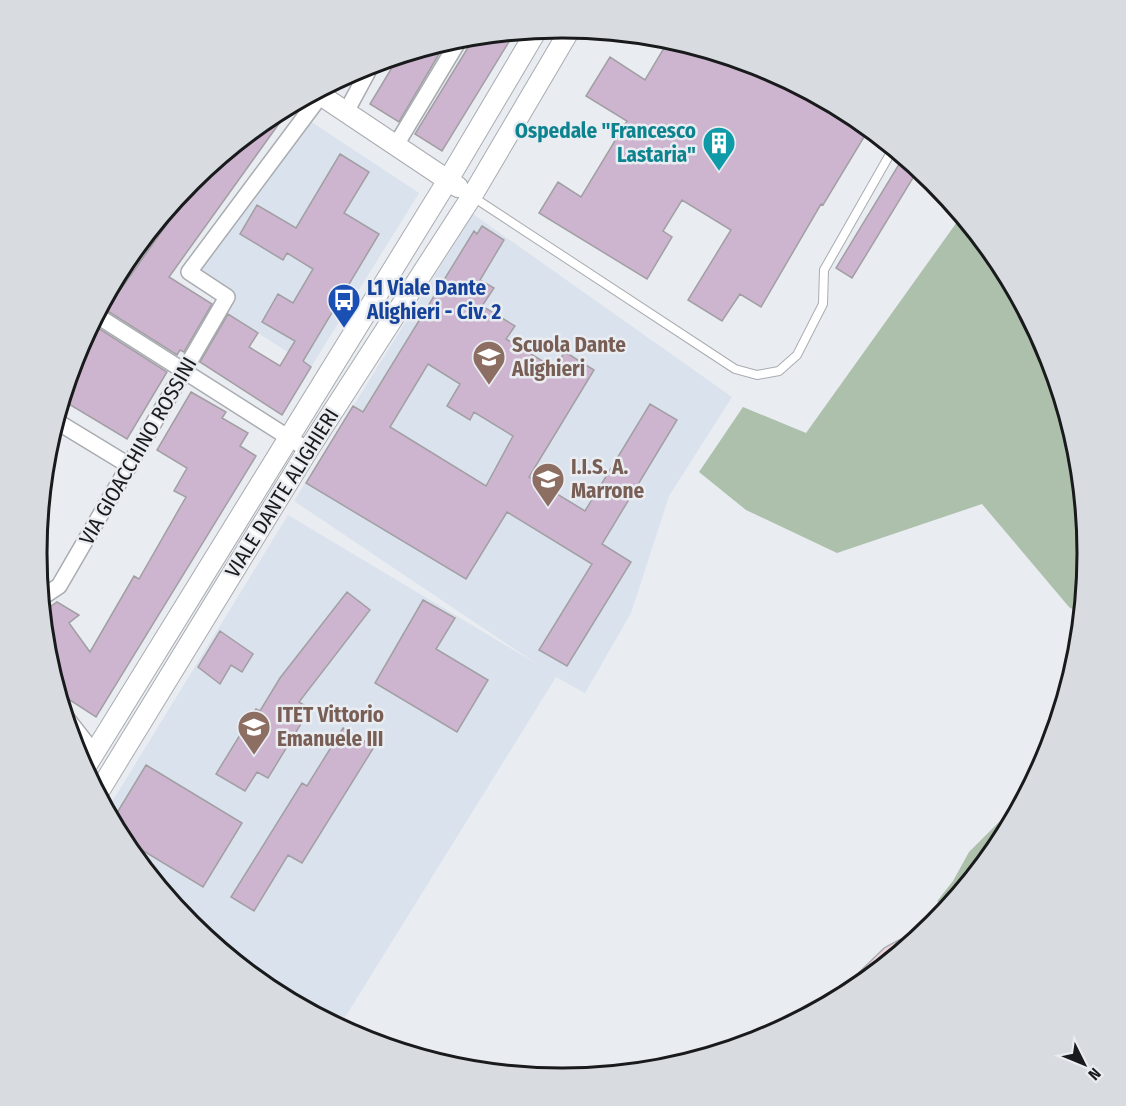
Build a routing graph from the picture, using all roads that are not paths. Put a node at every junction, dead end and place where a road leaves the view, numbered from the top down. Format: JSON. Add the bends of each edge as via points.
{"nodes":[{"id":1,"x":566,"y":38,"type":"edge"},
{"id":2,"x":532,"y":39,"type":"edge"},
{"id":3,"x":454,"y":49,"type":"edge"},
{"id":4,"x":365,"y":78,"type":"edge"},
{"id":5,"x":324,"y":97,"type":"edge"},
{"id":6,"x":310,"y":104,"type":"edge"},
{"id":7,"x":346,"y":112,"type":"junction"},
{"id":8,"x":396,"y":145,"type":"junction"},
{"id":9,"x":890,"y":154,"type":"edge"},
{"id":10,"x":448,"y":180,"type":"junction"},
{"id":11,"x":472,"y":196,"type":"junction"},
{"id":12,"x":104,"y":320,"type":"edge"},
{"id":13,"x":183,"y":372,"type":"junction"},
{"id":14,"x":64,"y":425,"type":"edge"},
{"id":15,"x":288,"y":437,"type":"junction"},
{"id":16,"x":308,"y":450,"type":"junction"},
{"id":17,"x":129,"y":466,"type":"junction"},
{"id":18,"x":49,"y":592,"type":"edge"},
{"id":19,"x":84,"y":744,"type":"edge"},
{"id":20,"x":99,"y":764,"type":"edge"}],
"edges":[{"from":1,"to":11,"type":"street","name":"VIALE DANTE ALIGHIERI"},
{"from":2,"to":10,"type":"street","name":"VIALE DANTE ALIGHIERI"},
{"from":3,"to":8,"type":"street"},
{"from":4,"to":7,"type":"street"},
{"from":5,"to":7,"type":"street"},
{"from":6,"to":13,"type":"street","name":"VIA GIOACCHINO ROSSINI","via":[[189,272],[227,297]]},
{"from":7,"to":8,"type":"street"},
{"from":8,"to":10,"type":"street"},
{"from":9,"to":11,"type":"lane","via":[[824,270],[823,304],[797,355],[779,371],[757,375],[735,369]]},
{"from":10,"to":11,"type":"street"},
{"from":10,"to":15,"type":"street","name":"VIALE DANTE ALIGHIERI"},
{"from":11,"to":16,"type":"street","name":"VIALE DANTE ALIGHIERI"},
{"from":12,"to":13,"type":"street"},
{"from":13,"to":15,"type":"street"},
{"from":13,"to":17,"type":"street","name":"VIA GIOACCHINO ROSSINI"},
{"from":14,"to":17,"type":"street"},
{"from":15,"to":16,"type":"street"},
{"from":15,"to":20,"type":"street","name":"VIALE DANTE ALIGHIERI"},
{"from":16,"to":20,"type":"street","name":"VIALE DANTE ALIGHIERI"},
{"from":17,"to":18,"type":"street","name":"VIA GIOACCHINO ROSSINI","via":[[59,586]]},
{"from":19,"to":20,"type":"street"}]}
